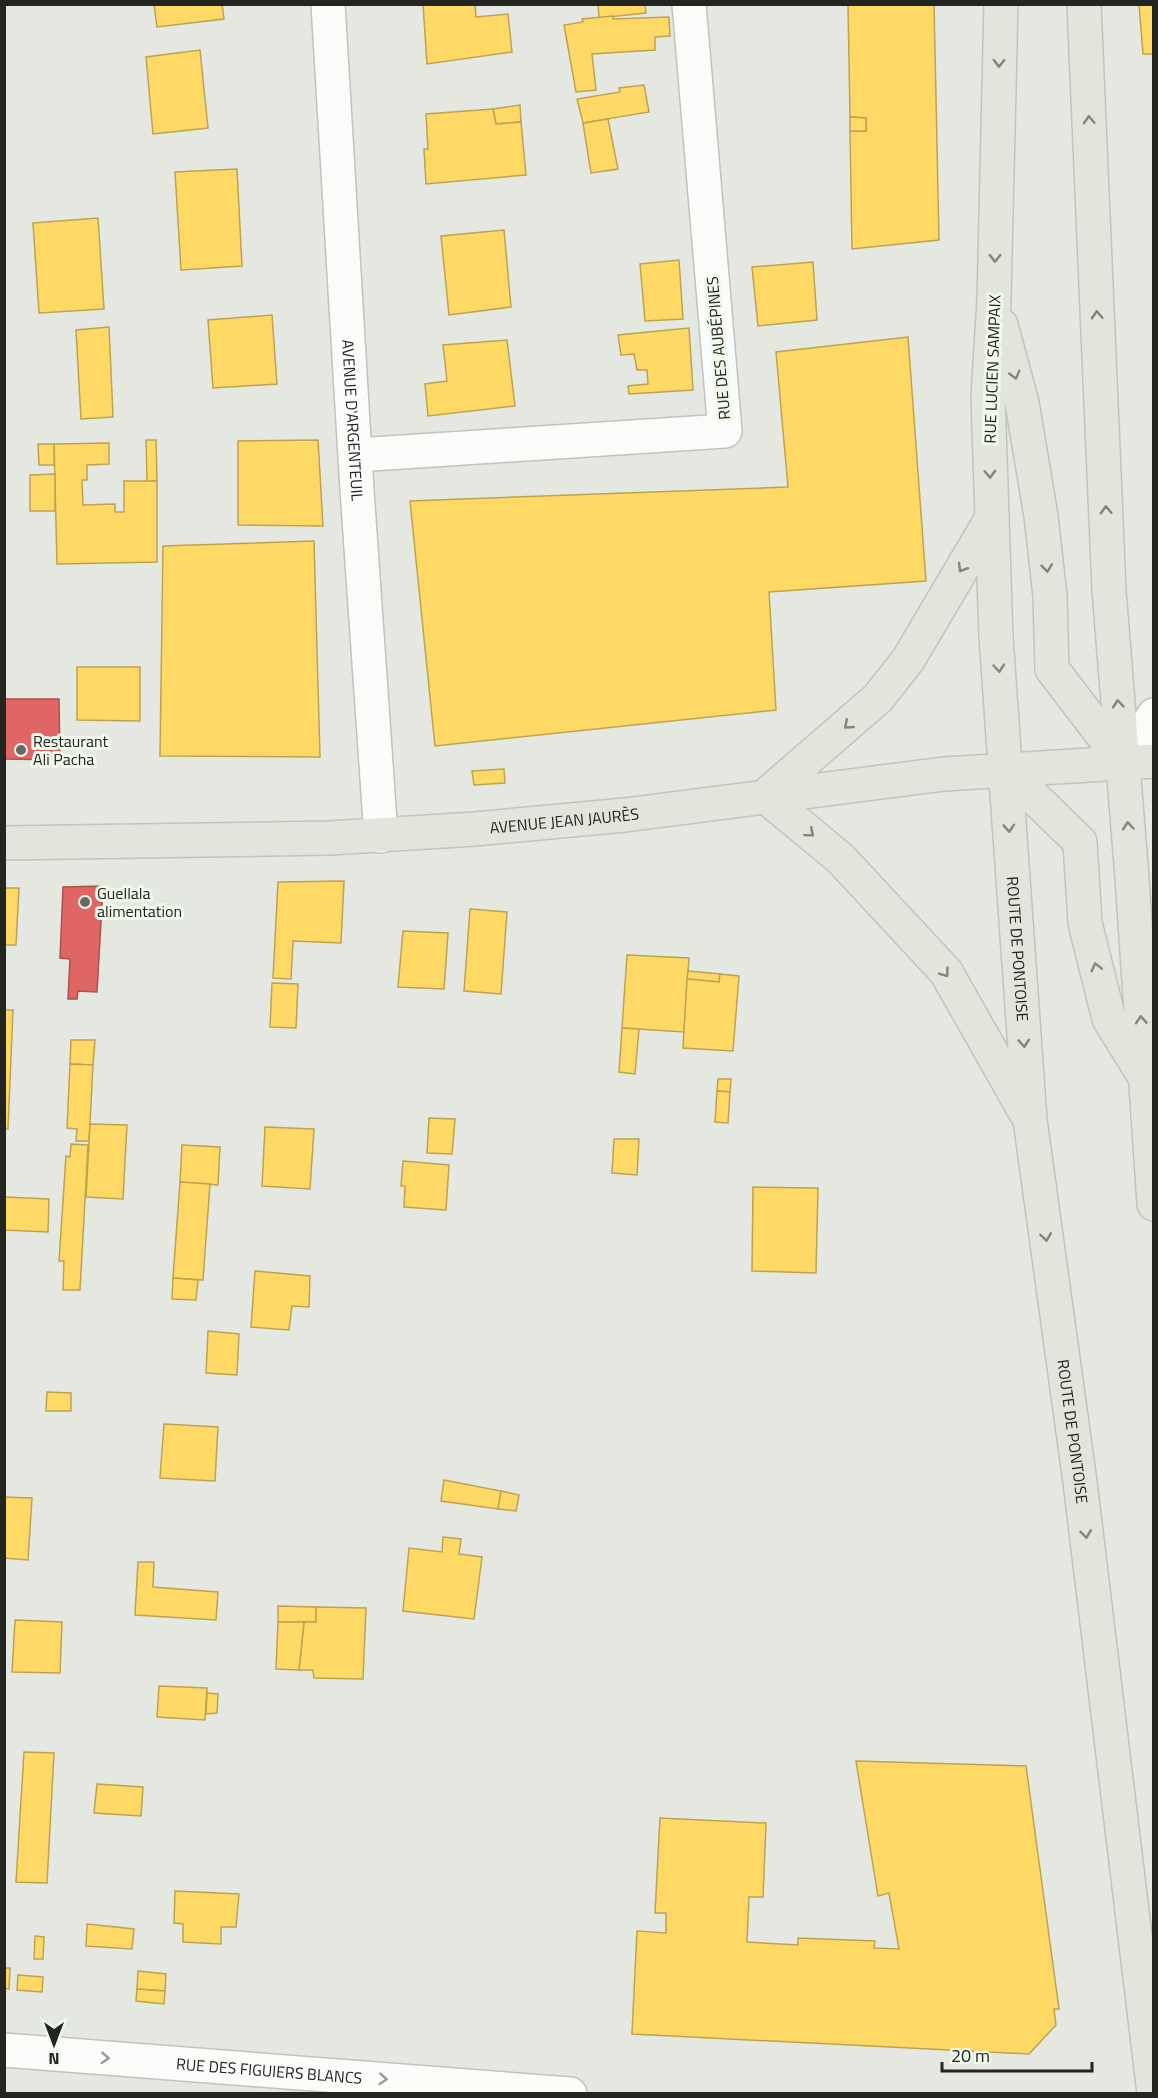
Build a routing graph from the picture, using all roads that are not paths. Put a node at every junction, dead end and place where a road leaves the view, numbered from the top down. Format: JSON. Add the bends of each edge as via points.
{"nodes":[{"id":1,"x":328,"y":4,"type":"edge"},
{"id":2,"x":689,"y":4,"type":"edge"},
{"id":3,"x":1001,"y":4,"type":"edge"},
{"id":4,"x":1084,"y":4,"type":"edge"},
{"id":5,"x":994,"y":299,"type":"junction"},
{"id":6,"x":356,"y":455,"type":"junction"},
{"id":7,"x":992,"y":518,"type":"junction"},
{"id":8,"x":1154,"y":715,"type":"edge"},
{"id":9,"x":1138,"y":762,"type":"edge"},
{"id":10,"x":1005,"y":769,"type":"junction"},
{"id":11,"x":765,"y":796,"type":"junction"},
{"id":12,"x":381,"y":836,"type":"junction"},
{"id":13,"x":4,"y":843,"type":"edge"},
{"id":14,"x":1145,"y":1077,"type":"junction"},
{"id":15,"x":1030,"y":1120,"type":"junction"},
{"id":16,"x":1154,"y":1204,"type":"edge"},
{"id":17,"x":4,"y":2050,"type":"edge"},
{"id":18,"x":1154,"y":2092,"type":"edge"},
{"id":19,"x":570,"y":2094,"type":"edge"}],
"edges":[{"from":1,"to":6,"type":"street","name":"AVENUE D'ARGENTEUIL"},
{"from":2,"to":6,"type":"street","name":"RUE DES AUBÉPINES","via":[[725,430]]},
{"from":3,"to":5,"type":"main road","name":"RUE LUCIEN SAMPAIX","one_way":true},
{"from":9,"to":4,"type":"main road","one_way":true,"via":[[1109,590]]},
{"from":5,"to":7,"type":"main road","name":"RUE LUCIEN SAMPAIX","one_way":true,"via":[[988,397]]},
{"from":5,"to":9,"type":"main road","one_way":true,"via":[[1022,403],[1041,516],[1050,596],[1052,669]]},
{"from":6,"to":12,"type":"street","name":"AVENUE D'ARGENTEUIL"},
{"from":7,"to":10,"type":"main road","name":"RUE LUCIEN SAMPAIX","one_way":true},
{"from":7,"to":11,"type":"main road","one_way":true,"via":[[908,660],[878,698]]},
{"from":8,"to":9,"type":"street"},
{"from":9,"to":10,"type":"main road","name":"AVENUE JEAN JAURÈS"},
{"from":14,"to":9,"type":"main road","one_way":true},
{"from":10,"to":11,"type":"main road","name":"AVENUE JEAN JAURÈS"},
{"from":14,"to":10,"type":"main road","one_way":true,"via":[[1109,1019],[1084,923],[1080,842]]},
{"from":10,"to":15,"type":"main road","name":"ROUTE DE PONTOISE","one_way":true},
{"from":11,"to":12,"type":"main road","name":"AVENUE JEAN JAURÈS","via":[[625,815]]},
{"from":11,"to":15,"type":"main road","one_way":true,"via":[[841,859],[946,972]]},
{"from":12,"to":13,"type":"main road","name":"AVENUE JEAN JAURÈS"},
{"from":14,"to":16,"type":"main road"},
{"from":15,"to":18,"type":"main road","name":"ROUTE DE PONTOISE","one_way":true,"via":[[1080,1482]]},
{"from":17,"to":19,"type":"street","name":"RUE DES FIGUIERS BLANCS","one_way":true}]}
